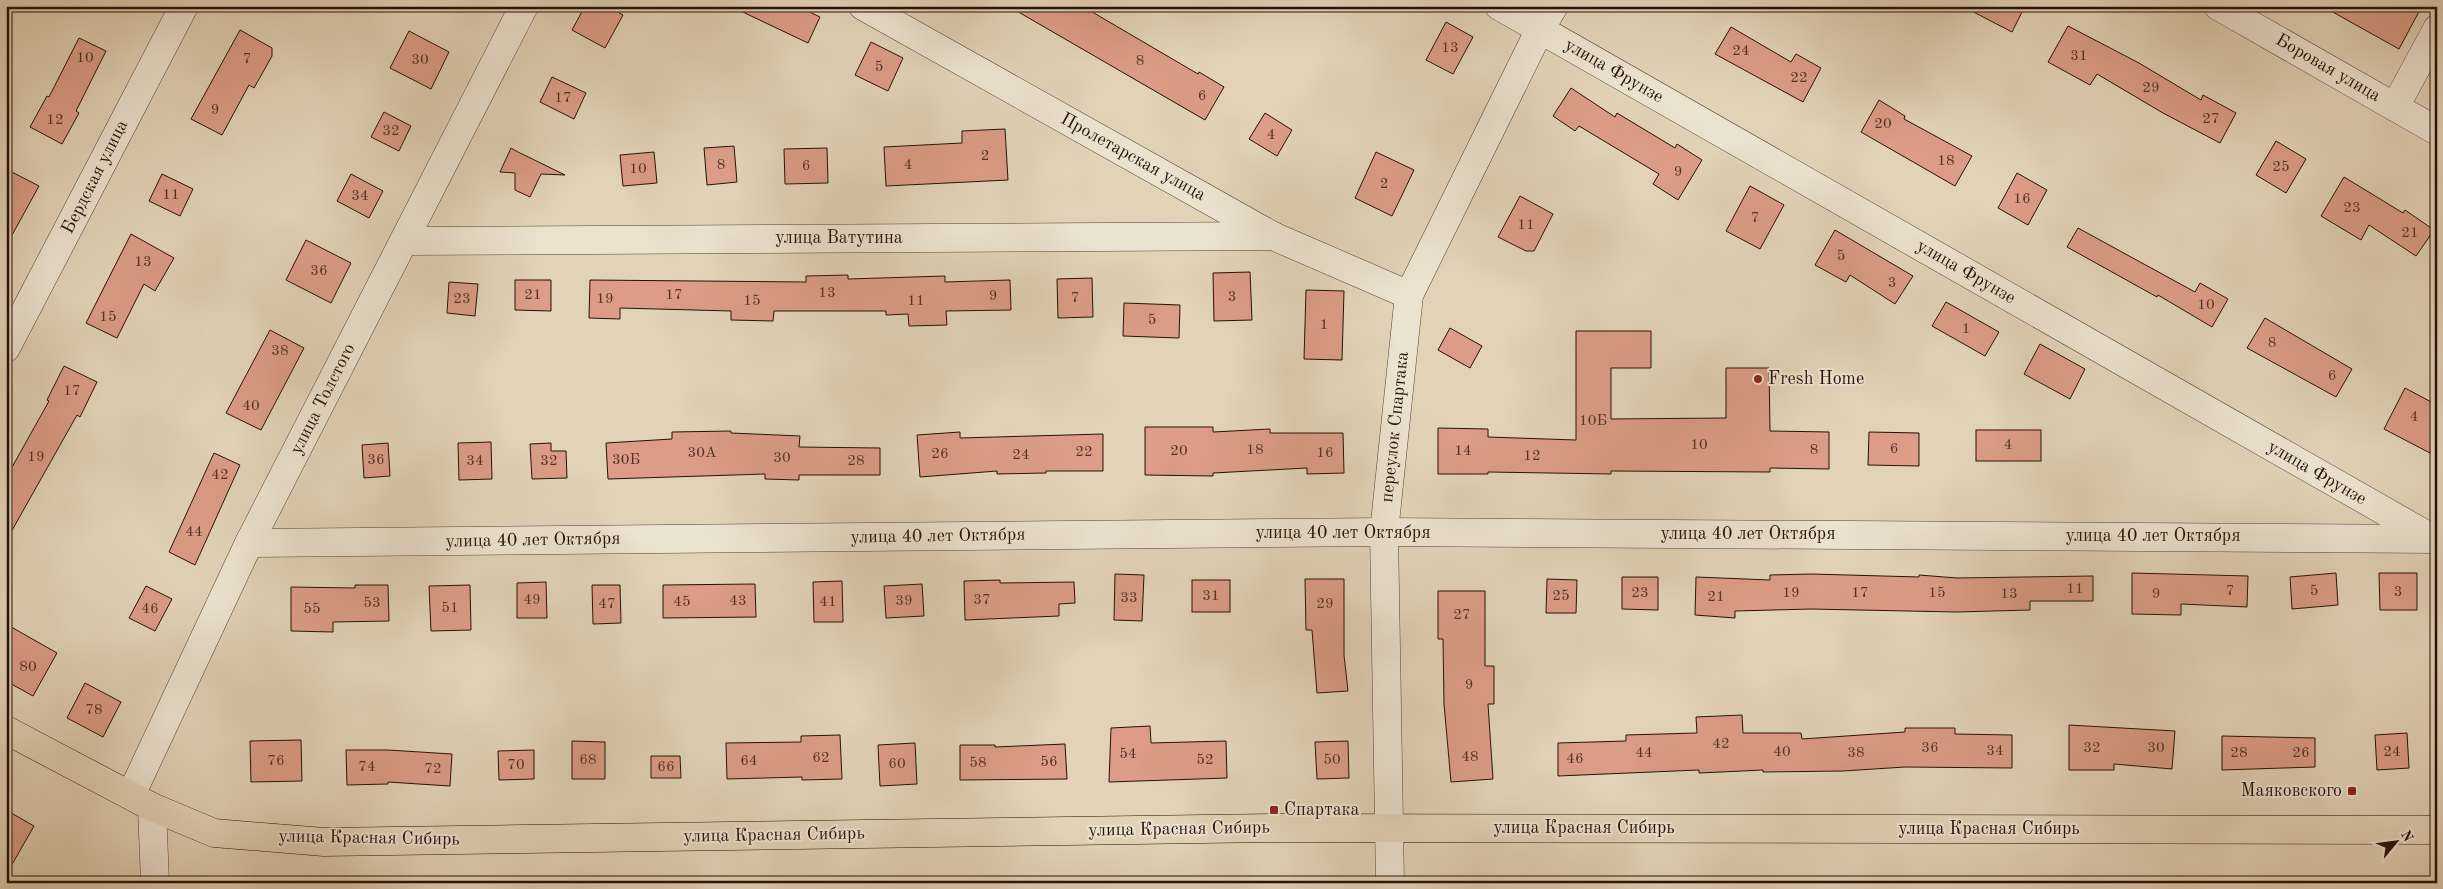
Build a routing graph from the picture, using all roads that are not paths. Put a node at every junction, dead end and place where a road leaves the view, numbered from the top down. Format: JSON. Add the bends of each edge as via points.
{"nodes":[{"id":1,"x":184,"y":6,"type":"edge"},
{"id":2,"x":524,"y":6,"type":"edge"},
{"id":3,"x":863,"y":6,"type":"edge"},
{"id":4,"x":1500,"y":6,"type":"edge"},
{"id":5,"x":2225,"y":8,"type":"edge"},
{"id":6,"x":1547,"y":18,"type":"edge"},
{"id":7,"x":2437,"y":29,"type":"edge"},
{"id":8,"x":2395,"y":106,"type":"junction"},
{"id":9,"x":2437,"y":131,"type":"edge"},
{"id":10,"x":1273,"y":236,"type":"junction"},
{"id":11,"x":405,"y":240,"type":"junction"},
{"id":12,"x":1409,"y":295,"type":"junction"},
{"id":13,"x":6,"y":348,"type":"edge"},
{"id":14,"x":1384,"y":532,"type":"junction"},
{"id":15,"x":2434,"y":539,"type":"edge"},
{"id":16,"x":249,"y":543,"type":"junction"},
{"id":17,"x":6,"y":730,"type":"edge"},
{"id":18,"x":141,"y":801,"type":"junction"},
{"id":19,"x":1389,"y":827,"type":"junction"},
{"id":20,"x":2437,"y":830,"type":"edge"},
{"id":21,"x":155,"y":883,"type":"edge"},
{"id":22,"x":1390,"y":883,"type":"edge"}],
"edges":[{"from":1,"to":13,"type":"street","name":"Бердская улица"},
{"from":2,"to":11,"type":"street","name":"улица Толстого"},
{"from":3,"to":10,"type":"street","name":"Пролетарская улица"},
{"from":4,"to":6,"type":"street","name":"улица Фрунзе"},
{"from":5,"to":8,"type":"street","name":"Боровая улица"},
{"from":6,"to":12,"type":"street","name":"переулок Спартака"},
{"from":6,"to":15,"type":"street","name":"улица Фрунзе"},
{"from":7,"to":8,"type":"street"},
{"from":8,"to":9,"type":"street","name":"Боровая улица"},
{"from":10,"to":11,"type":"street","name":"улица Ватутина"},
{"from":10,"to":12,"type":"street","name":"Пролетарская улица"},
{"from":11,"to":16,"type":"street","name":"улица Толстого"},
{"from":12,"to":14,"type":"street","name":"переулок Спартака"},
{"from":14,"to":15,"type":"street","name":"улица 40 лет Октября"},
{"from":14,"to":16,"type":"street","name":"улица 40 лет Октября"},
{"from":14,"to":19,"type":"street","name":"переулок Спартака"},
{"from":16,"to":18,"type":"street","name":"улица Толстого"},
{"from":17,"to":18,"type":"main road","name":"улица Красная Сибирь"},
{"from":18,"to":19,"type":"main road","name":"улица Красная Сибирь","via":[[214,833],[324,842]]},
{"from":18,"to":21,"type":"street"},
{"from":19,"to":20,"type":"main road","name":"улица Красная Сибирь"},
{"from":19,"to":22,"type":"street","name":"переулок Спартака"}]}
